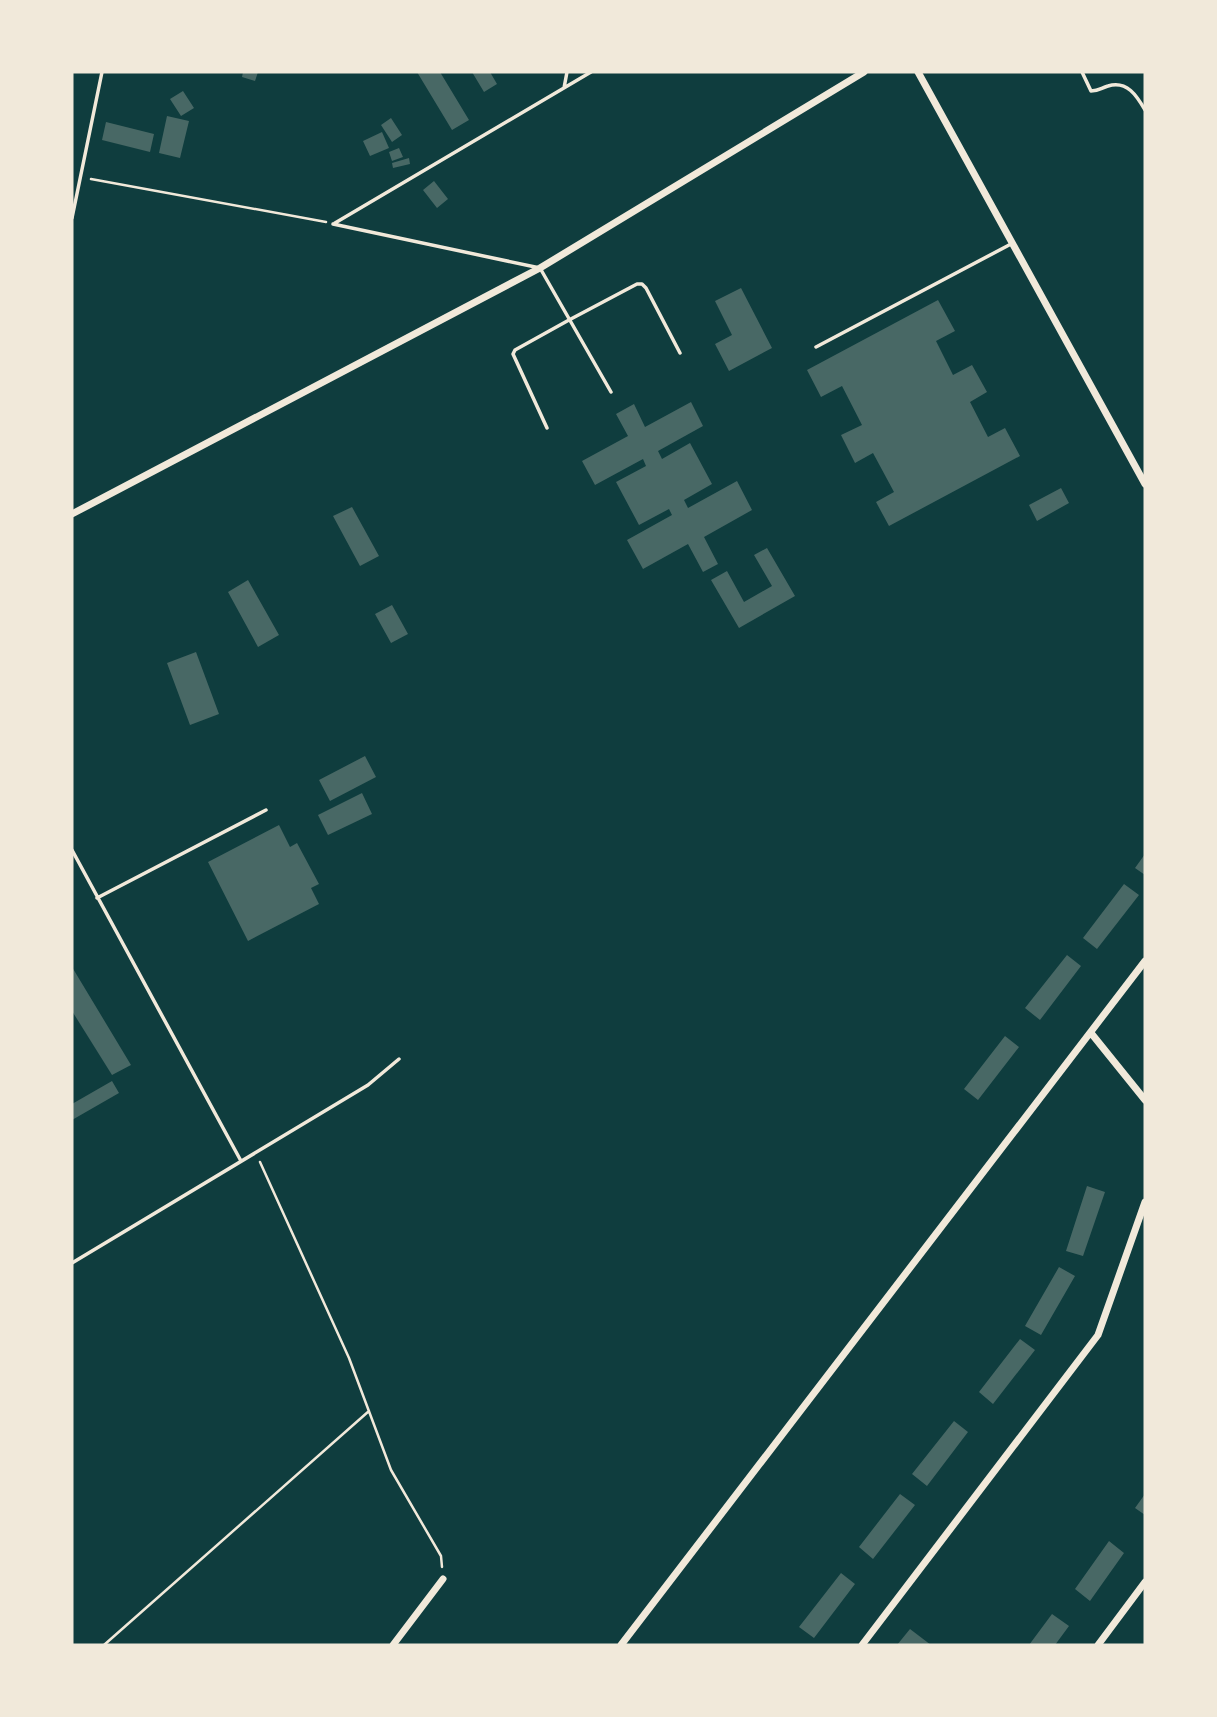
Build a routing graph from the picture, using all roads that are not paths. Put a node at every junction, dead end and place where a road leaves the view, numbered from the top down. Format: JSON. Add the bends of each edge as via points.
{"nodes":[{"id":1,"x":102,"y":72,"type":"edge"},
{"id":2,"x":567,"y":72,"type":"edge"},
{"id":3,"x":591,"y":72,"type":"edge"},
{"id":4,"x":864,"y":72,"type":"edge"},
{"id":5,"x":918,"y":72,"type":"edge"},
{"id":6,"x":1082,"y":72,"type":"edge"},
{"id":7,"x":564,"y":88,"type":"junction"},
{"id":8,"x":1145,"y":110,"type":"edge"},
{"id":9,"x":72,"y":218,"type":"edge"},
{"id":10,"x":1013,"y":243,"type":"junction"},
{"id":11,"x":540,"y":268,"type":"junction"},
{"id":12,"x":569,"y":320,"type":"junction"},
{"id":13,"x":816,"y":347,"type":"dead end"},
{"id":14,"x":680,"y":353,"type":"dead end"},
{"id":15,"x":611,"y":392,"type":"dead end"},
{"id":16,"x":547,"y":428,"type":"dead end"},
{"id":17,"x":1145,"y":484,"type":"edge"},
{"id":18,"x":72,"y":514,"type":"edge"},
{"id":19,"x":266,"y":810,"type":"dead end"},
{"id":20,"x":72,"y":850,"type":"edge"},
{"id":21,"x":97,"y":898,"type":"junction"},
{"id":22,"x":1145,"y":961,"type":"edge"},
{"id":23,"x":1091,"y":1033,"type":"junction"},
{"id":24,"x":399,"y":1059,"type":"dead end"},
{"id":25,"x":1145,"y":1100,"type":"edge"},
{"id":26,"x":241,"y":1162,"type":"junction"},
{"id":27,"x":1145,"y":1202,"type":"edge"},
{"id":28,"x":72,"y":1263,"type":"edge"},
{"id":29,"x":443,"y":1579,"type":"road end"},
{"id":30,"x":1145,"y":1582,"type":"edge"},
{"id":31,"x":393,"y":1645,"type":"edge"},
{"id":32,"x":621,"y":1645,"type":"edge"},
{"id":33,"x":862,"y":1645,"type":"edge"},
{"id":34,"x":1098,"y":1645,"type":"edge"}],
"edges":[{"from":1,"to":9,"type":"lane"},
{"from":2,"to":7,"type":"lane"},
{"from":3,"to":7,"type":"lane"},
{"from":4,"to":11,"type":"street"},
{"from":5,"to":10,"type":"street"},
{"from":6,"to":8,"type":"lane","via":[[1091,91],[1122,86],[1135,92]]},
{"from":7,"to":11,"type":"lane","via":[[333,224]]},
{"from":10,"to":13,"type":"lane"},
{"from":10,"to":17,"type":"street"},
{"from":11,"to":12,"type":"lane"},
{"from":11,"to":18,"type":"street"},
{"from":12,"to":14,"type":"lane","via":[[642,284]]},
{"from":12,"to":15,"type":"lane"},
{"from":12,"to":16,"type":"lane","via":[[513,354]]},
{"from":19,"to":21,"type":"lane"},
{"from":20,"to":21,"type":"lane"},
{"from":21,"to":26,"type":"lane"},
{"from":22,"to":23,"type":"street"},
{"from":23,"to":25,"type":"street"},
{"from":23,"to":32,"type":"street"},
{"from":24,"to":26,"type":"lane","via":[[368,1084]]},
{"from":26,"to":28,"type":"lane"},
{"from":27,"to":33,"type":"street","via":[[1098,1335]]},
{"from":29,"to":31,"type":"street"},
{"from":30,"to":34,"type":"street"}]}
